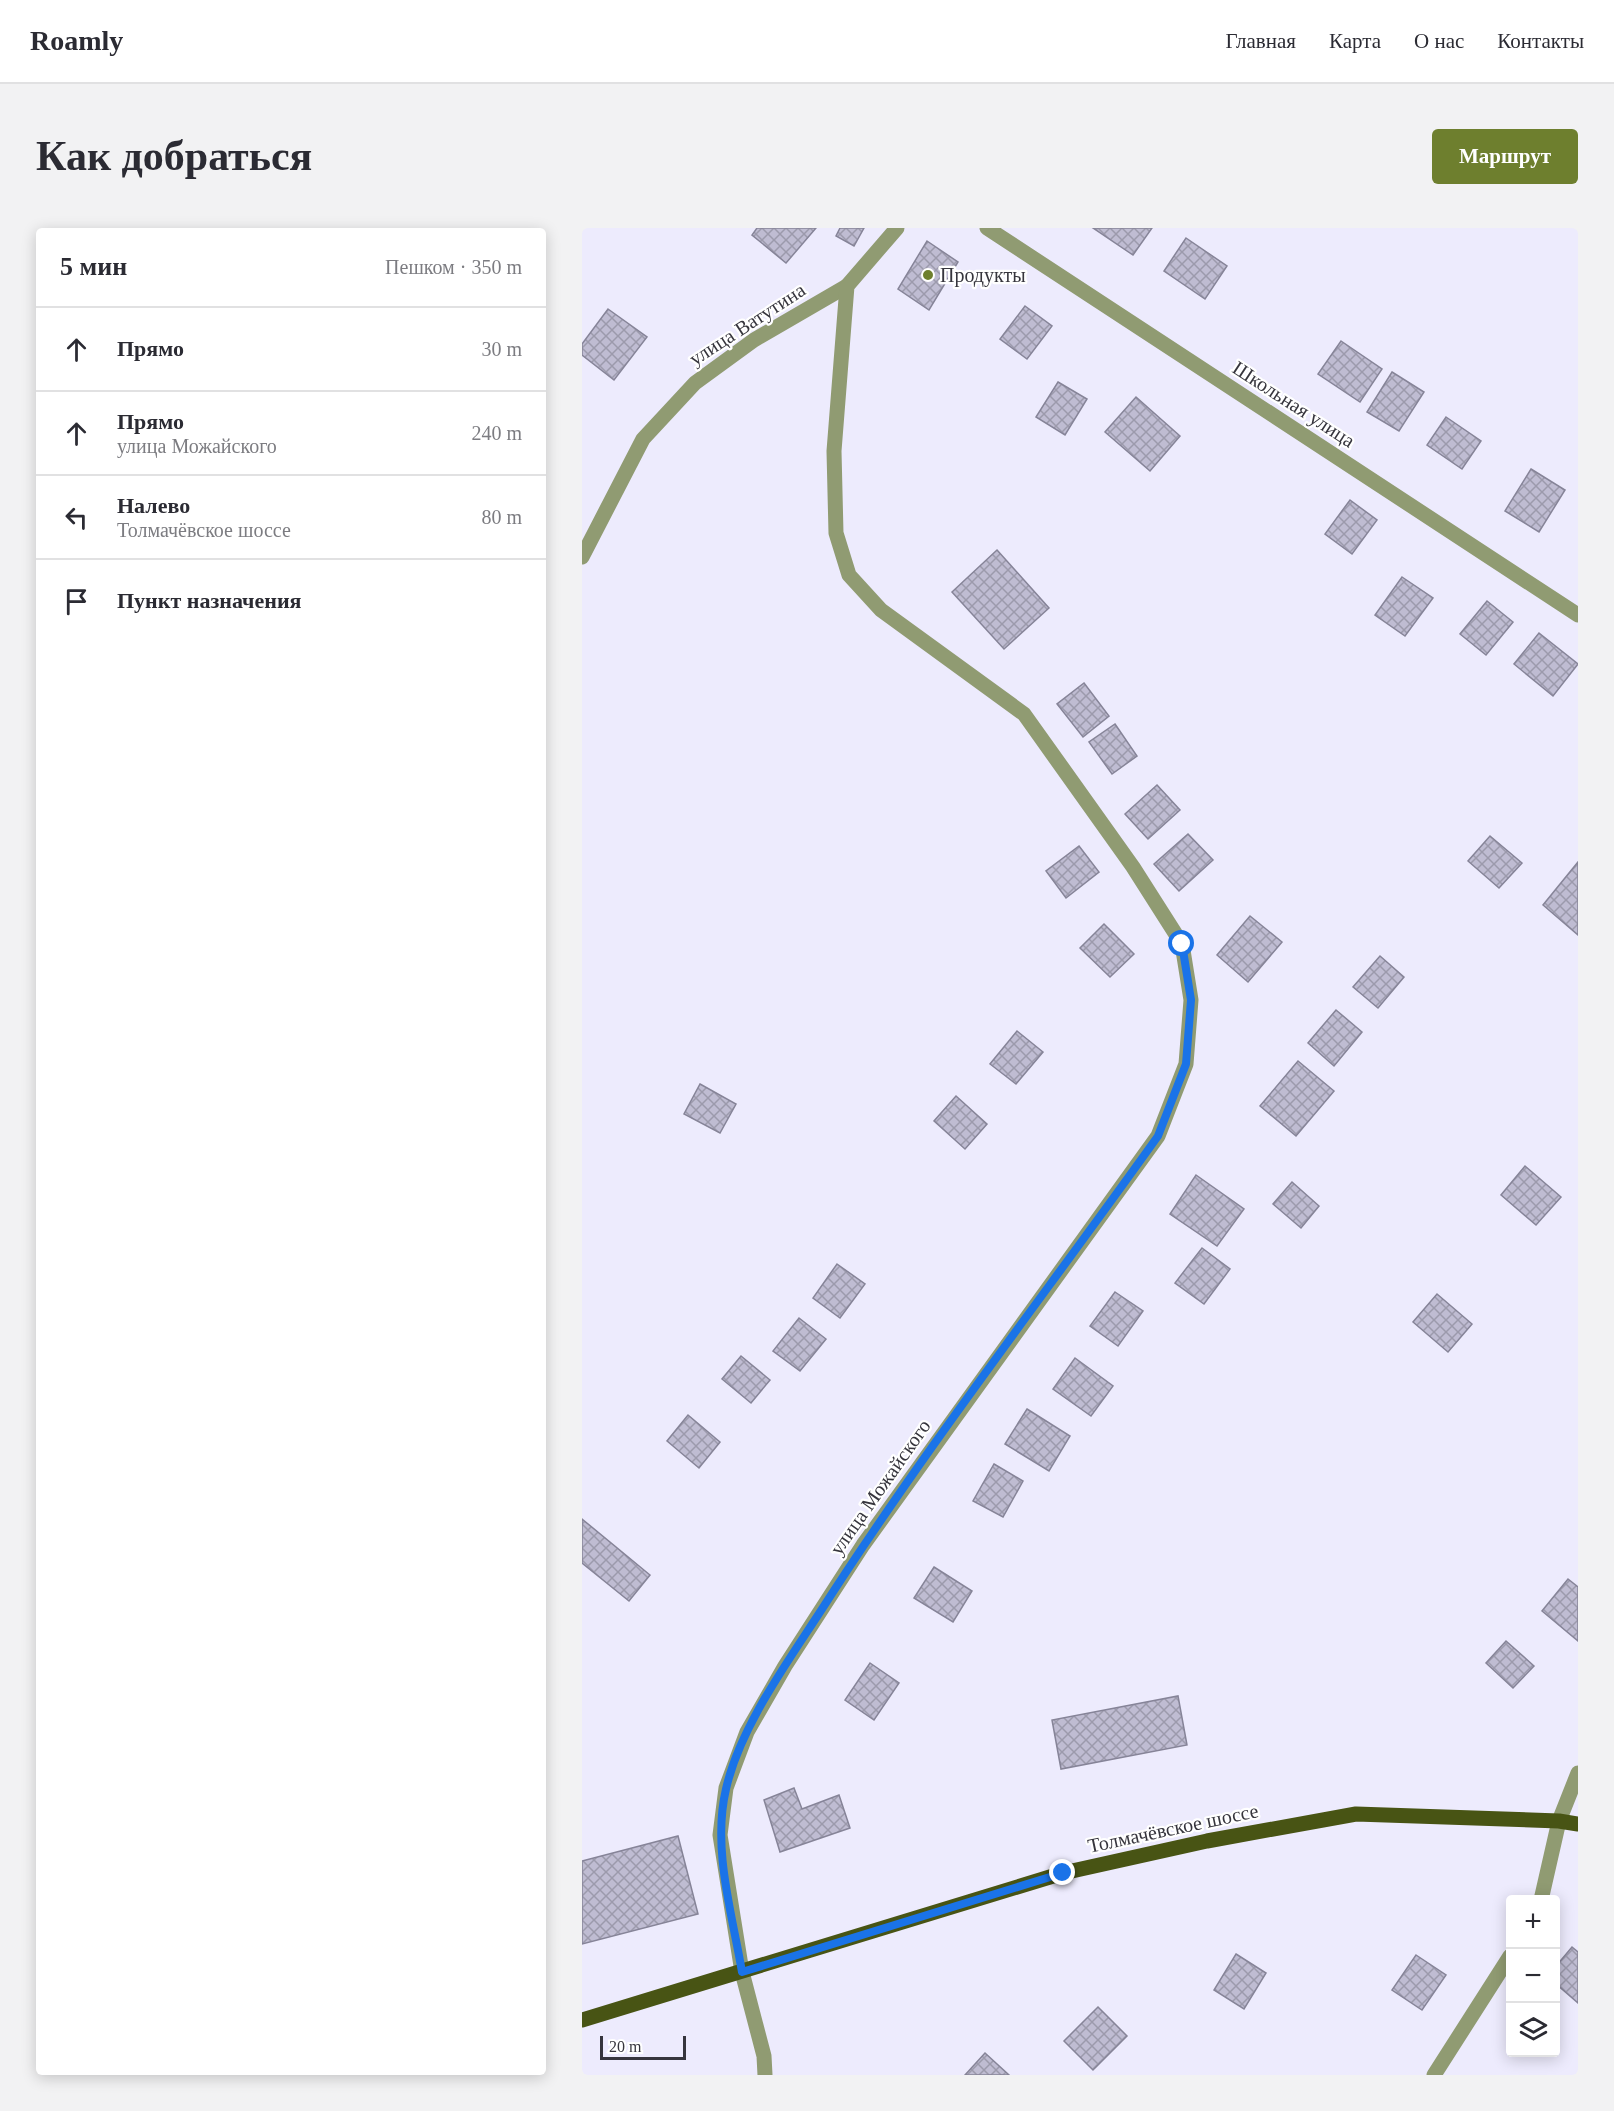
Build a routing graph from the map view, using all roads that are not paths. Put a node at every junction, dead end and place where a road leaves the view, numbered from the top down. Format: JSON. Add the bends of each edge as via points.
{"nodes":[{"id":1,"x":897,"y":228,"type":"edge"},
{"id":2,"x":987,"y":228,"type":"edge"},
{"id":3,"x":847,"y":286,"type":"junction"},
{"id":4,"x":582,"y":557,"type":"edge"},
{"id":5,"x":1578,"y":615,"type":"edge"},
{"id":6,"x":1578,"y":1773,"type":"edge"},
{"id":7,"x":1559,"y":1821,"type":"junction"},
{"id":8,"x":1578,"y":1824,"type":"edge"},
{"id":9,"x":1542,"y":1895,"type":"edge"},
{"id":10,"x":1506,"y":1962,"type":"edge"},
{"id":11,"x":742,"y":1972,"type":"junction"},
{"id":12,"x":582,"y":2020,"type":"edge"},
{"id":13,"x":765,"y":2075,"type":"edge"},
{"id":14,"x":1434,"y":2075,"type":"edge"}],
"edges":[{"from":1,"to":3,"type":"street","name":"улица Ватутина"},
{"from":2,"to":5,"type":"street","name":"Школьная улица"},
{"from":3,"to":4,"type":"street","name":"улица Ватутина","via":[[754,340],[696,383],[643,439]]},
{"from":3,"to":11,"type":"street","name":"улица Можайского","via":[[834,451],[836,533],[849,575],[882,610],[1023,714],[1133,867],[1182,944],[1191,1000],[1186,1064],[1158,1136],[863,1545],[747,1732],[726,1788],[720,1835]]},
{"from":6,"to":7,"type":"street"},
{"from":7,"to":8,"type":"main road","name":"Толмачёвское шоссе"},
{"from":7,"to":9,"type":"street"},
{"from":7,"to":11,"type":"main road","name":"Толмачёвское шоссе","via":[[1356,1814],[1207,1841],[1063,1873]]},
{"from":10,"to":14,"type":"street"},
{"from":11,"to":12,"type":"main road","name":"Толмачёвское шоссе"},
{"from":11,"to":13,"type":"street","name":"улица Можайского","via":[[765,2056]]}]}
